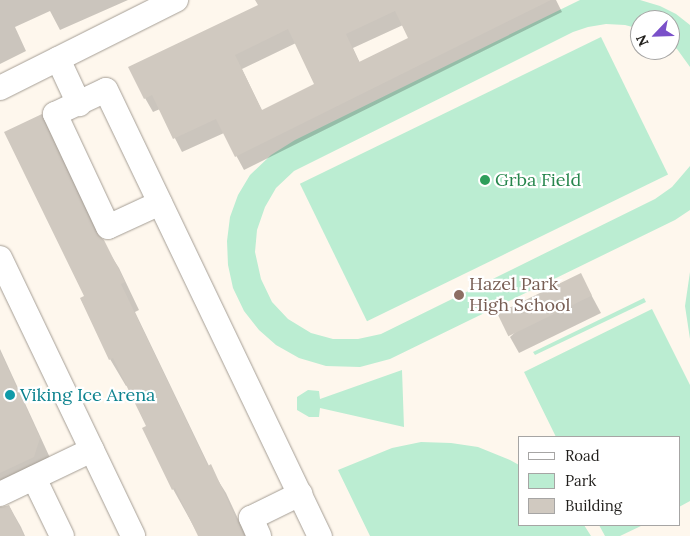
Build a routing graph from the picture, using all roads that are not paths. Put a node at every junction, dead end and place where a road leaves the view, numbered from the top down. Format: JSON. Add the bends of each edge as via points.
{"nodes":[{"id":1,"x":176,"y":0,"type":"edge"},
{"id":2,"x":58,"y":59,"type":"junction"},
{"id":3,"x":0,"y":88,"type":"edge"},
{"id":4,"x":79,"y":104,"type":"junction"},
{"id":5,"x":160,"y":203,"type":"junction"},
{"id":6,"x":0,"y":258,"type":"edge"},
{"id":7,"x":92,"y":450,"type":"junction"},
{"id":8,"x":34,"y":478,"type":"junction"},
{"id":9,"x":0,"y":494,"type":"edge"},
{"id":10,"x":300,"y":494,"type":"junction"},
{"id":11,"x":62,"y":536,"type":"edge"},
{"id":12,"x":134,"y":536,"type":"edge"},
{"id":13,"x":259,"y":536,"type":"edge"},
{"id":14,"x":320,"y":536,"type":"edge"}],
"edges":[{"from":1,"to":2,"type":"street"},
{"from":2,"to":3,"type":"street"},
{"from":2,"to":4,"type":"street"},
{"from":4,"to":5,"type":"street","via":[[106,90]]},
{"from":4,"to":5,"type":"street","via":[[56,114],[108,227]]},
{"from":5,"to":10,"type":"street"},
{"from":6,"to":7,"type":"street"},
{"from":7,"to":8,"type":"street"},
{"from":7,"to":12,"type":"street"},
{"from":8,"to":9,"type":"street"},
{"from":8,"to":11,"type":"street"},
{"from":10,"to":13,"type":"street","via":[[251,518]]},
{"from":10,"to":14,"type":"street"}]}
